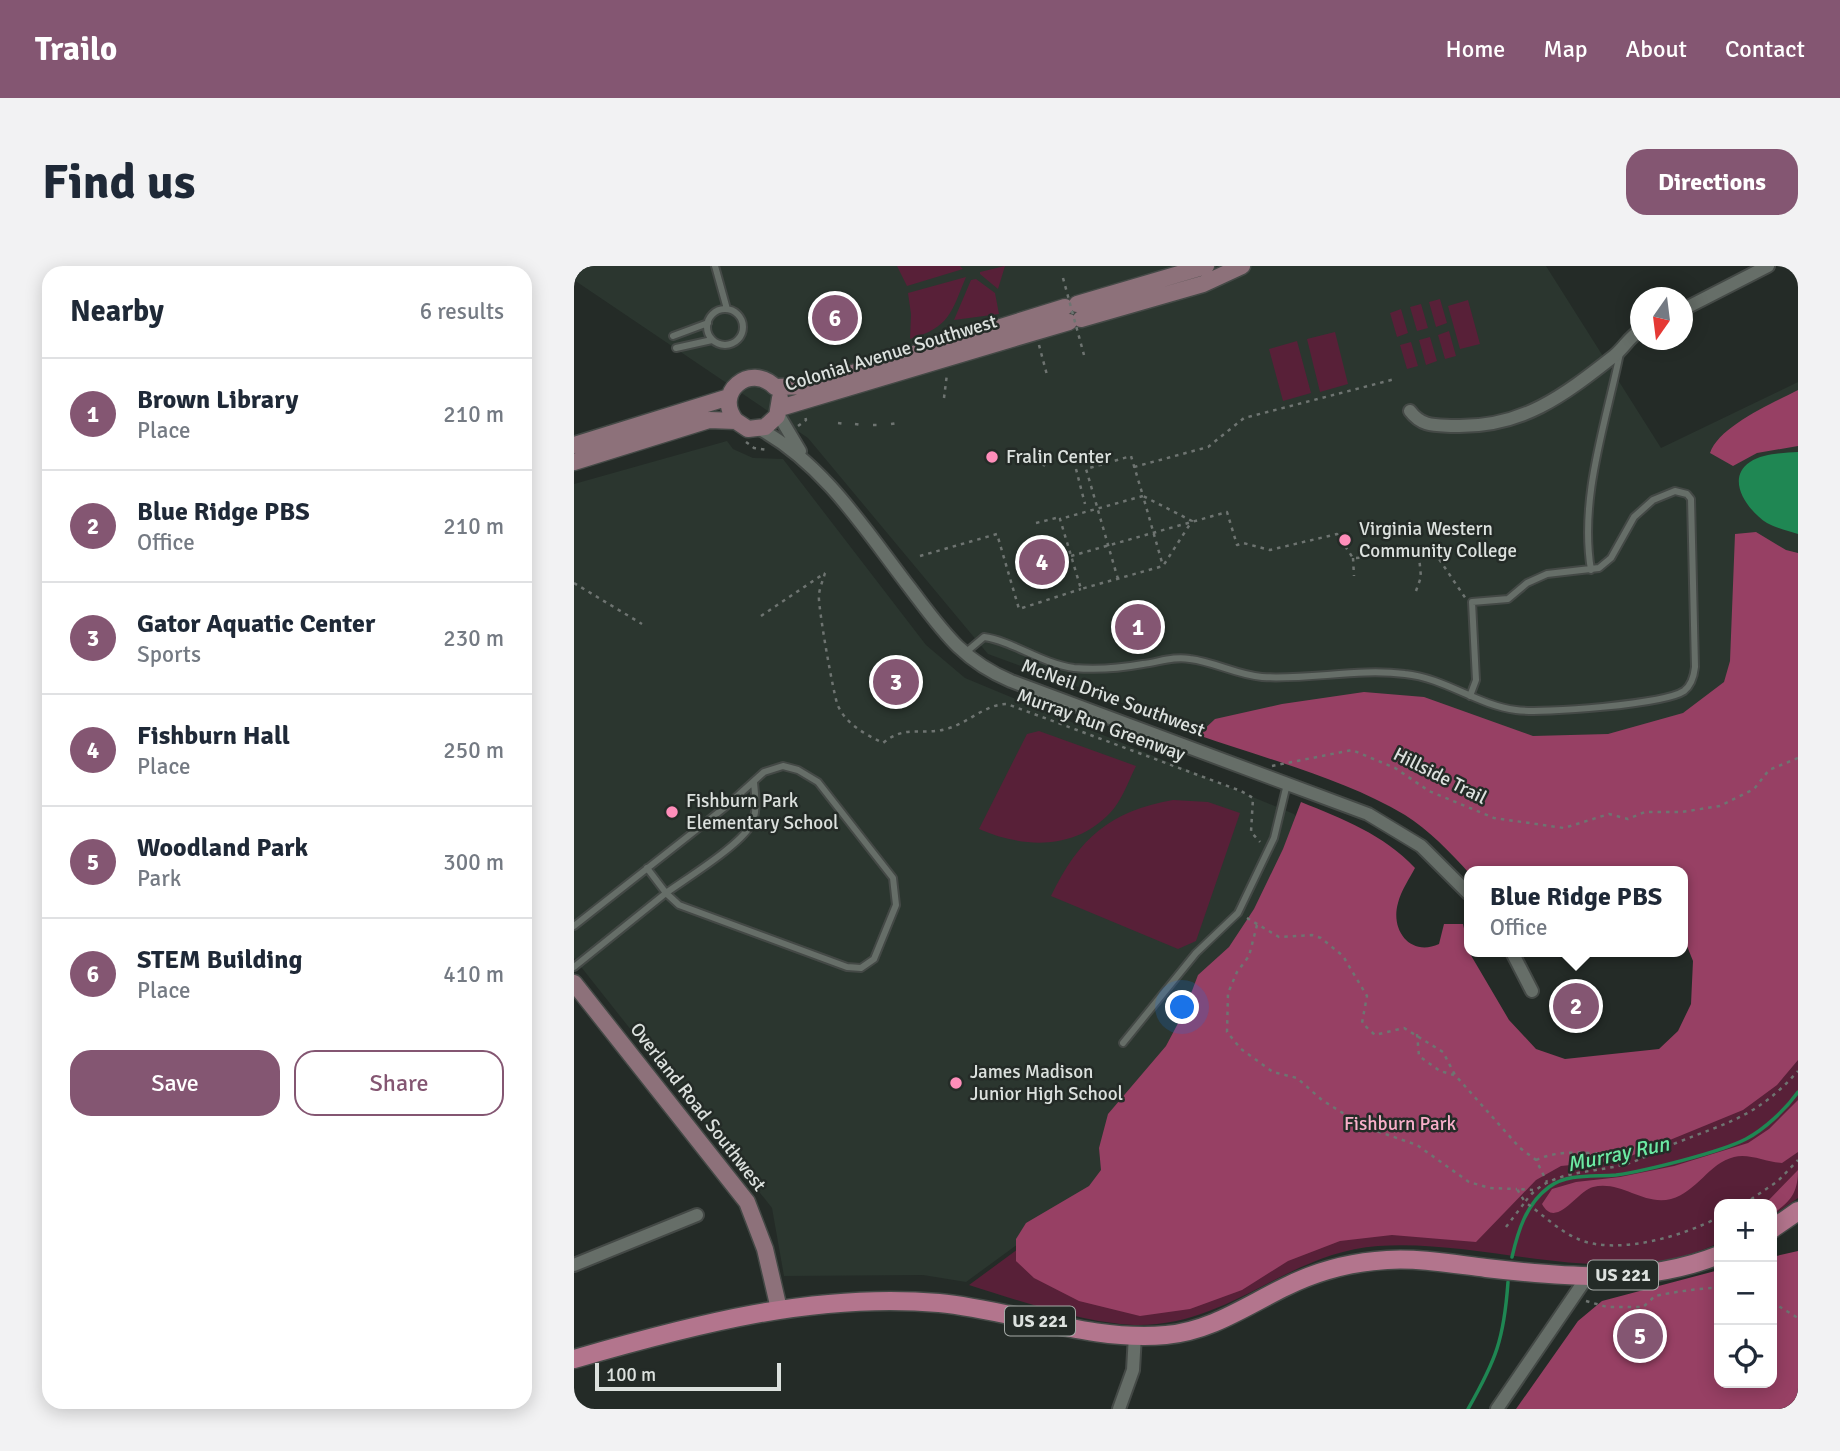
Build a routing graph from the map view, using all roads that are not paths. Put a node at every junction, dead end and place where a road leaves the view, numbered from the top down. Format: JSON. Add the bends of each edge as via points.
{"nodes":[{"id":1,"x":715,"y":266,"type":"edge"},
{"id":2,"x":1206,"y":266,"type":"edge"},
{"id":3,"x":1242,"y":266,"type":"edge"},
{"id":4,"x":1769,"y":266,"type":"edge"},
{"id":5,"x":1693,"y":304,"type":"edge"},
{"id":6,"x":727,"y":309,"type":"junction"},
{"id":7,"x":1073,"y":313,"type":"junction"},
{"id":8,"x":708,"y":323,"type":"junction"},
{"id":9,"x":673,"y":336,"type":"dead end"},
{"id":10,"x":1630,"y":339,"type":"edge"},
{"id":11,"x":712,"y":340,"type":"junction"},
{"id":12,"x":676,"y":348,"type":"dead end"},
{"id":13,"x":1621,"y":351,"type":"junction"},
{"id":14,"x":775,"y":387,"type":"junction"},
{"id":15,"x":729,"y":397,"type":"junction"},
{"id":16,"x":779,"y":411,"type":"junction"},
{"id":17,"x":1410,"y":411,"type":"dead end"},
{"id":18,"x":736,"y":421,"type":"junction"},
{"id":19,"x":761,"y":429,"type":"junction"},
{"id":20,"x":574,"y":445,"type":"edge"},
{"id":21,"x":803,"y":458,"type":"junction"},
{"id":22,"x":574,"y":462,"type":"edge"},
{"id":23,"x":1591,"y":570,"type":"junction"},
{"id":24,"x":964,"y":654,"type":"junction"},
{"id":25,"x":1470,"y":696,"type":"junction"},
{"id":26,"x":754,"y":782,"type":"junction"},
{"id":27,"x":1287,"y":782,"type":"junction"},
{"id":28,"x":647,"y":868,"type":"junction"},
{"id":29,"x":1464,"y":889,"type":"edge"},
{"id":30,"x":666,"y":893,"type":"junction"},
{"id":31,"x":574,"y":926,"type":"edge"},
{"id":32,"x":1514,"y":957,"type":"edge"},
{"id":33,"x":574,"y":967,"type":"edge"},
{"id":34,"x":574,"y":983,"type":"edge"},
{"id":35,"x":1532,"y":991,"type":"dead end"},
{"id":36,"x":1123,"y":1043,"type":"dead end"},
{"id":37,"x":1798,"y":1211,"type":"edge"},
{"id":38,"x":697,"y":1215,"type":"dead end"},
{"id":39,"x":1777,"y":1226,"type":"edge"},
{"id":40,"x":1714,"y":1256,"type":"edge"},
{"id":41,"x":574,"y":1265,"type":"edge"},
{"id":42,"x":1587,"y":1277,"type":"junction"},
{"id":43,"x":779,"y":1309,"type":"junction"},
{"id":44,"x":1135,"y":1335,"type":"junction"},
{"id":45,"x":574,"y":1359,"type":"edge"},
{"id":46,"x":1119,"y":1409,"type":"edge"},
{"id":47,"x":1497,"y":1409,"type":"edge"}],
"edges":[{"from":1,"to":6,"type":"lane"},
{"from":2,"to":7,"type":"main road","name":"Colonial Avenue Southwest"},
{"from":3,"to":7,"type":"main road","name":"Colonial Avenue Southwest","via":[[1203,284]]},
{"from":4,"to":5,"type":"street"},
{"from":6,"to":8,"type":"lane","via":[[711,316]]},
{"from":6,"to":11,"type":"lane","via":[[743,322],[743,331],[730,345]]},
{"from":7,"to":14,"type":"main road","name":"Colonial Avenue Southwest","via":[[811,386]]},
{"from":7,"to":16,"type":"main road","name":"Colonial Avenue Southwest"},
{"from":8,"to":9,"type":"lane"},
{"from":8,"to":11,"type":"lane"},
{"from":10,"to":13,"type":"street"},
{"from":11,"to":12,"type":"lane"},
{"from":13,"to":17,"type":"street","via":[[1549,402],[1514,420],[1428,425]]},
{"from":13,"to":23,"type":"lane","via":[[1588,509]]},
{"from":14,"to":15,"type":"main road","name":"Colonial Avenue Southwest","via":[[767,380],[750,377],[734,386]]},
{"from":14,"to":16,"type":"main road","via":[[781,400]]},
{"from":15,"to":18,"type":"main road","via":[[729,411]]},
{"from":15,"to":20,"type":"main road","name":"Colonial Avenue Southwest"},
{"from":16,"to":19,"type":"main road","name":"Colonial Avenue Southwest","via":[[772,423]]},
{"from":16,"to":21,"type":"street","name":"McNeil Drive Southwest"},
{"from":18,"to":19,"type":"main road","via":[[748,429]]},
{"from":18,"to":22,"type":"main road","via":[[702,422]]},
{"from":19,"to":21,"type":"street","name":"McNeil Drive Southwest"},
{"from":21,"to":24,"type":"street","name":"McNeil Drive Southwest"},
{"from":23,"to":25,"type":"lane","via":[[1547,575],[1527,583],[1508,599],[1472,603],[1476,680]]},
{"from":23,"to":25,"type":"lane","via":[[1611,558],[1634,517],[1653,500],[1675,491],[1690,496],[1695,667],[1689,686],[1663,698],[1554,711],[1517,710]]},
{"from":24,"to":25,"type":"lane","via":[[984,637],[1040,660],[1077,668],[1179,658],[1260,677],[1385,672],[1432,679]]},
{"from":24,"to":27,"type":"street","name":"McNeil Drive Southwest","via":[[1011,681]]},
{"from":26,"to":28,"type":"lane"},
{"from":26,"to":30,"type":"lane","via":[[751,825]]},
{"from":26,"to":30,"type":"lane","via":[[764,772],[783,766],[812,777],[894,878],[896,905],[874,958],[862,968],[847,967],[679,905]]},
{"from":27,"to":29,"type":"street","name":"McNeil Drive Southwest","via":[[1395,829],[1421,846]]},
{"from":27,"to":36,"type":"lane","via":[[1274,838],[1238,913],[1196,953]]},
{"from":28,"to":30,"type":"lane"},
{"from":28,"to":31,"type":"lane"},
{"from":30,"to":33,"type":"lane"},
{"from":32,"to":35,"type":"street"},
{"from":34,"to":43,"type":"main road","name":"Overland Road Southwest","via":[[747,1202],[765,1249]]},
{"from":37,"to":39,"type":"main road"},
{"from":38,"to":41,"type":"street"},
{"from":40,"to":42,"type":"main road","number":"US 221","via":[[1645,1274]]},
{"from":42,"to":44,"type":"main road","number":"US 221","via":[[1413,1260],[1363,1262],[1309,1276],[1203,1328]]},
{"from":42,"to":47,"type":"street"},
{"from":43,"to":44,"type":"main road","number":"US 221","via":[[905,1301]]},
{"from":43,"to":45,"type":"main road","number":"US 221"},
{"from":44,"to":46,"type":"street","via":[[1133,1370]]}]}
